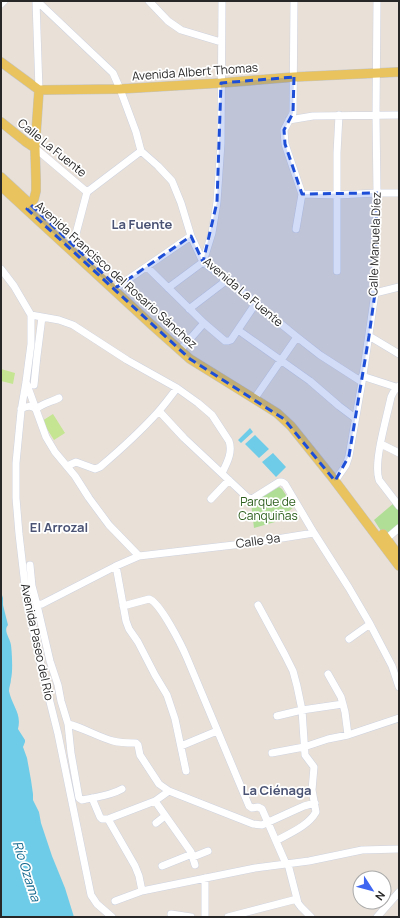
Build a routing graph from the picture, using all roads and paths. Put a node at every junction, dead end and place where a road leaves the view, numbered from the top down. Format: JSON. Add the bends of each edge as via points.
{"nodes":[{"id":1,"x":4,"y":1,"type":"edge"},
{"id":2,"x":37,"y":1,"type":"edge"},
{"id":3,"x":149,"y":1,"type":"edge"},
{"id":4,"x":222,"y":1,"type":"edge"},
{"id":5,"x":294,"y":1,"type":"edge"},
{"id":6,"x":377,"y":1,"type":"edge"},
{"id":7,"x":1,"y":4,"type":"edge"},
{"id":8,"x":221,"y":42,"type":"junction"},
{"id":9,"x":1,"y":62,"type":"edge"},
{"id":10,"x":399,"y":72,"type":"edge"},
{"id":11,"x":376,"y":73,"type":"junction"},
{"id":12,"x":294,"y":77,"type":"junction"},
{"id":13,"x":222,"y":83,"type":"junction"},
{"id":14,"x":120,"y":89,"type":"junction"},
{"id":15,"x":39,"y":90,"type":"junction"},
{"id":16,"x":399,"y":115,"type":"edge"},
{"id":17,"x":339,"y":116,"type":"junction"},
{"id":18,"x":376,"y":116,"type":"junction"},
{"id":19,"x":289,"y":120,"type":"junction"},
{"id":20,"x":1,"y":122,"type":"edge"},
{"id":21,"x":35,"y":148,"type":"junction"},
{"id":22,"x":141,"y":151,"type":"junction"},
{"id":23,"x":1,"y":177,"type":"edge"},
{"id":24,"x":1,"y":186,"type":"edge"},
{"id":25,"x":87,"y":192,"type":"junction"},
{"id":26,"x":377,"y":193,"type":"junction"},
{"id":27,"x":399,"y":193,"type":"edge"},
{"id":28,"x":302,"y":194,"type":"junction"},
{"id":29,"x":337,"y":195,"type":"junction"},
{"id":30,"x":29,"y":207,"type":"junction"},
{"id":31,"x":296,"y":229,"type":"dead end"},
{"id":32,"x":191,"y":236,"type":"junction"},
{"id":33,"x":73,"y":245,"type":"junction"},
{"id":34,"x":202,"y":262,"type":"junction"},
{"id":35,"x":147,"y":266,"type":"junction"},
{"id":36,"x":1,"y":269,"type":"edge"},
{"id":37,"x":337,"y":271,"type":"dead end"},
{"id":38,"x":227,"y":280,"type":"junction"},
{"id":39,"x":117,"y":287,"type":"junction"},
{"id":40,"x":399,"y":287,"type":"edge"},
{"id":41,"x":168,"y":288,"type":"junction"},
{"id":42,"x":375,"y":293,"type":"junction"},
{"id":43,"x":256,"y":303,"type":"junction"},
{"id":44,"x":189,"y":309,"type":"junction"},
{"id":45,"x":31,"y":315,"type":"junction"},
{"id":46,"x":42,"y":317,"type":"junction"},
{"id":47,"x":204,"y":323,"type":"junction"},
{"id":48,"x":238,"y":330,"type":"junction"},
{"id":49,"x":369,"y":336,"type":"junction"},
{"id":50,"x":297,"y":337,"type":"junction"},
{"id":51,"x":183,"y":347,"type":"junction"},
{"id":52,"x":399,"y":354,"type":"edge"},
{"id":53,"x":281,"y":360,"type":"junction"},
{"id":54,"x":362,"y":379,"type":"junction"},
{"id":55,"x":26,"y":382,"type":"junction"},
{"id":56,"x":34,"y":385,"type":"dead end"},
{"id":57,"x":399,"y":387,"type":"edge"},
{"id":58,"x":177,"y":388,"type":"junction"},
{"id":59,"x":257,"y":395,"type":"junction"},
{"id":60,"x":59,"y":398,"type":"dead end"},
{"id":61,"x":21,"y":409,"type":"junction"},
{"id":62,"x":36,"y":409,"type":"junction"},
{"id":63,"x":159,"y":411,"type":"junction"},
{"id":64,"x":355,"y":418,"type":"junction"},
{"id":65,"x":381,"y":444,"type":"junction"},
{"id":66,"x":399,"y":453,"type":"edge"},
{"id":67,"x":67,"y":466,"type":"junction"},
{"id":68,"x":222,"y":473,"type":"junction"},
{"id":69,"x":337,"y":479,"type":"junction"},
{"id":70,"x":229,"y":480,"type":"junction"},
{"id":71,"x":211,"y":499,"type":"dead end"},
{"id":72,"x":399,"y":506,"type":"edge"},
{"id":73,"x":399,"y":528,"type":"edge"},
{"id":74,"x":314,"y":533,"type":"junction"},
{"id":75,"x":386,"y":539,"type":"junction"},
{"id":76,"x":139,"y":556,"type":"junction"},
{"id":77,"x":399,"y":556,"type":"edge"},
{"id":78,"x":30,"y":565,"type":"dead end"},
{"id":79,"x":116,"y":566,"type":"junction"},
{"id":80,"x":399,"y":566,"type":"edge"},
{"id":81,"x":37,"y":605,"type":"junction"},
{"id":82,"x":258,"y":605,"type":"dead end"},
{"id":83,"x":124,"y":606,"type":"junction"},
{"id":84,"x":370,"y":624,"type":"junction"},
{"id":85,"x":349,"y":639,"type":"dead end"},
{"id":86,"x":328,"y":674,"type":"dead end"},
{"id":87,"x":399,"y":687,"type":"edge"},
{"id":88,"x":343,"y":704,"type":"junction"},
{"id":89,"x":302,"y":710,"type":"junction"},
{"id":90,"x":277,"y":716,"type":"dead end"},
{"id":91,"x":399,"y":718,"type":"edge"},
{"id":92,"x":68,"y":724,"type":"junction"},
{"id":93,"x":217,"y":731,"type":"junction"},
{"id":94,"x":348,"y":735,"type":"junction"},
{"id":95,"x":181,"y":746,"type":"junction"},
{"id":96,"x":304,"y":747,"type":"junction"},
{"id":97,"x":272,"y":753,"type":"dead end"},
{"id":98,"x":186,"y":771,"type":"dead end"},
{"id":99,"x":122,"y":789,"type":"dead end"},
{"id":100,"x":169,"y":791,"type":"junction"},
{"id":101,"x":92,"y":798,"type":"junction"},
{"id":102,"x":155,"y":801,"type":"junction"},
{"id":103,"x":315,"y":803,"type":"junction"},
{"id":104,"x":166,"y":816,"type":"junction"},
{"id":105,"x":108,"y":820,"type":"junction"},
{"id":106,"x":156,"y":823,"type":"dead end"},
{"id":107,"x":268,"y":823,"type":"junction"},
{"id":108,"x":276,"y":841,"type":"junction"},
{"id":109,"x":399,"y":848,"type":"edge"},
{"id":110,"x":208,"y":851,"type":"dead end"},
{"id":111,"x":192,"y":856,"type":"junction"},
{"id":112,"x":287,"y":864,"type":"junction"},
{"id":113,"x":195,"y":865,"type":"dead end"},
{"id":114,"x":162,"y":866,"type":"dead end"},
{"id":115,"x":205,"y":878,"type":"junction"},
{"id":116,"x":142,"y":891,"type":"junction"},
{"id":117,"x":399,"y":892,"type":"edge"},
{"id":118,"x":297,"y":899,"type":"junction"},
{"id":119,"x":115,"y":901,"type":"dead end"},
{"id":120,"x":171,"y":914,"type":"dead end"},
{"id":121,"x":112,"y":917,"type":"edge"},
{"id":122,"x":191,"y":917,"type":"edge"},
{"id":123,"x":206,"y":917,"type":"edge"},
{"id":124,"x":228,"y":917,"type":"edge"},
{"id":125,"x":311,"y":917,"type":"edge"},
{"id":126,"x":377,"y":917,"type":"edge"}],
"edges":[{"from":1,"to":7,"type":"street"},
{"from":2,"to":14,"type":"street","via":[[113,73]]},
{"from":2,"to":15,"type":"street"},
{"from":3,"to":8,"type":"street","via":[[168,21],[181,30]]},
{"from":4,"to":8,"type":"street"},
{"from":5,"to":12,"type":"street"},
{"from":6,"to":11,"type":"street","name":"Calle Manuela Díez"},
{"from":8,"to":13,"type":"street"},
{"from":9,"to":15,"type":"main road"},
{"from":10,"to":11,"type":"main road","name":"Avenida Albert Thomas"},
{"from":11,"to":12,"type":"main road","name":"Avenida Albert Thomas"},
{"from":11,"to":18,"type":"street","name":"Calle Manuela Díez"},
{"from":12,"to":13,"type":"main road","name":"Avenida Albert Thomas"},
{"from":12,"to":19,"type":"street","via":[[293,113]]},
{"from":13,"to":14,"type":"main road","name":"Avenida Albert Thomas"},
{"from":13,"to":34,"type":"street","via":[[217,202],[212,233]]},
{"from":14,"to":15,"type":"main road","name":"Avenida Albert Thomas"},
{"from":14,"to":22,"type":"street"},
{"from":15,"to":21,"type":"main road"},
{"from":16,"to":18,"type":"street"},
{"from":17,"to":18,"type":"street"},
{"from":17,"to":19,"type":"street","via":[[313,116]]},
{"from":17,"to":29,"type":"street"},
{"from":18,"to":26,"type":"street","name":"Calle Manuela Díez"},
{"from":19,"to":28,"type":"street","via":[[284,130],[285,144]]},
{"from":20,"to":21,"type":"main road","name":"Calle La Fuente"},
{"from":21,"to":25,"type":"street","name":"Calle La Fuente"},
{"from":21,"to":30,"type":"main road","via":[[36,191]]},
{"from":22,"to":25,"type":"street"},
{"from":22,"to":32,"type":"street","name":"Avenida La Fuente","via":[[172,181]]},
{"from":23,"to":30,"type":"main road","name":"Avenida Francisco del Rosario Sánchez"},
{"from":24,"to":30,"type":"main road","name":"Avenida Francisco del Rosario Sánchez"},
{"from":25,"to":33,"type":"street"},
{"from":26,"to":27,"type":"street"},
{"from":26,"to":29,"type":"street"},
{"from":26,"to":42,"type":"street","name":"Calle Manuela Díez"},
{"from":28,"to":29,"type":"street"},
{"from":28,"to":31,"type":"street"},
{"from":29,"to":37,"type":"street"},
{"from":30,"to":33,"type":"main road","name":"Avenida Francisco del Rosario Sánchez"},
{"from":30,"to":69,"type":"main road","name":"Avenida Francisco del Rosario Sánchez","via":[[190,359],[284,419]]},
{"from":32,"to":34,"type":"street","name":"Avenida La Fuente"},
{"from":32,"to":35,"type":"street"},
{"from":33,"to":39,"type":"main road","name":"Avenida Francisco del Rosario Sánchez"},
{"from":34,"to":38,"type":"street","name":"Avenida La Fuente"},
{"from":34,"to":41,"type":"street"},
{"from":35,"to":39,"type":"street"},
{"from":35,"to":41,"type":"street"},
{"from":36,"to":45,"type":"street"},
{"from":38,"to":43,"type":"street","name":"Avenida La Fuente"},
{"from":38,"to":44,"type":"street"},
{"from":39,"to":51,"type":"main road","name":"Avenida Francisco del Rosario Sánchez"},
{"from":40,"to":42,"type":"street"},
{"from":41,"to":44,"type":"street"},
{"from":42,"to":49,"type":"street","name":"Calle Manuela Díez"},
{"from":43,"to":48,"type":"street"},
{"from":43,"to":50,"type":"street","name":"Avenida La Fuente"},
{"from":44,"to":47,"type":"street"},
{"from":45,"to":46,"type":"street"},
{"from":45,"to":55,"type":"street","name":"Avenida Paseo del Río","via":[[31,344]]},
{"from":46,"to":56,"type":"street"},
{"from":46,"to":58,"type":"street","via":[[73,325]]},
{"from":47,"to":48,"type":"street","via":[[225,341],[231,340]]},
{"from":47,"to":51,"type":"street"},
{"from":48,"to":53,"type":"street"},
{"from":49,"to":52,"type":"street"},
{"from":49,"to":54,"type":"street","name":"Calle Manuela Díez"},
{"from":50,"to":53,"type":"street"},
{"from":50,"to":54,"type":"street","name":"Avenida La Fuente","via":[[320,355]]},
{"from":51,"to":59,"type":"main road","name":"Avenida Francisco del Rosario Sánchez","via":[[202,362]]},
{"from":53,"to":59,"type":"street"},
{"from":53,"to":64,"type":"street"},
{"from":54,"to":57,"type":"street"},
{"from":54,"to":64,"type":"street","name":"Calle Manuela Díez"},
{"from":55,"to":61,"type":"street","name":"Avenida Paseo del Río"},
{"from":55,"to":62,"type":"street"},
{"from":57,"to":65,"type":"street","via":[[391,397]]},
{"from":58,"to":63,"type":"street"},
{"from":58,"to":68,"type":"street","via":[[212,415],[229,441],[230,454]]},
{"from":59,"to":69,"type":"main road","name":"Avenida Francisco del Rosario Sánchez","via":[[274,405],[300,428]]},
{"from":60,"to":62,"type":"street","via":[[41,404]]},
{"from":61,"to":62,"type":"street","via":[[29,406]]},
{"from":61,"to":121,"type":"street","name":"Avenida Paseo del Río","via":[[16,498],[27,603],[58,734],[91,895]]},
{"from":62,"to":67,"type":"street","via":[[46,437]]},
{"from":63,"to":67,"type":"street","via":[[100,467],[95,469],[76,462]]},
{"from":63,"to":68,"type":"street"},
{"from":64,"to":69,"type":"street","name":"Calle Manuela Díez","via":[[349,456]]},
{"from":65,"to":66,"type":"street"},
{"from":65,"to":72,"type":"street","via":[[377,474]]},
{"from":67,"to":76,"type":"street","via":[[109,525]]},
{"from":68,"to":70,"type":"street"},
{"from":69,"to":75,"type":"main road","name":"Avenida Francisco del Rosario Sánchez"},
{"from":69,"to":80,"type":"main road","name":"Avenida Francisco del Rosario Sánchez"},
{"from":70,"to":71,"type":"street"},
{"from":70,"to":74,"type":"street","via":[[250,499],[282,482]]},
{"from":73,"to":75,"type":"street"},
{"from":74,"to":76,"type":"street","name":"Calle 9a"},
{"from":74,"to":84,"type":"street"},
{"from":75,"to":77,"type":"main road","name":"Avenida Francisco del Rosario Sánchez"},
{"from":76,"to":79,"type":"street","name":"Calle 9a"},
{"from":78,"to":81,"type":"street"},
{"from":79,"to":81,"type":"street","name":"Calle 9a"},
{"from":79,"to":83,"type":"street"},
{"from":81,"to":92,"type":"street"},
{"from":82,"to":89,"type":"street","via":[[293,672]]},
{"from":83,"to":93,"type":"street","via":[[149,599],[157,604],[180,641]]},
{"from":83,"to":95,"type":"street","via":[[129,629],[167,695],[176,719]]},
{"from":84,"to":85,"type":"street"},
{"from":84,"to":87,"type":"street","via":[[392,666]]},
{"from":86,"to":88,"type":"street"},
{"from":88,"to":89,"type":"street"},
{"from":88,"to":94,"type":"street"},
{"from":89,"to":90,"type":"street"},
{"from":89,"to":96,"type":"street"},
{"from":91,"to":94,"type":"street"},
{"from":92,"to":100,"type":"street","via":[[114,742],[137,744],[140,755],[163,787]]},
{"from":92,"to":101,"type":"street","via":[[80,800]]},
{"from":93,"to":95,"type":"street"},
{"from":93,"to":107,"type":"street","via":[[249,806],[262,809]]},
{"from":94,"to":96,"type":"street","via":[[328,738]]},
{"from":95,"to":98,"type":"street"},
{"from":96,"to":97,"type":"street"},
{"from":96,"to":103,"type":"street","via":[[305,755],[314,767],[312,790]]},
{"from":99,"to":101,"type":"street"},
{"from":100,"to":102,"type":"street"},
{"from":100,"to":107,"type":"street","via":[[253,824]]},
{"from":101,"to":105,"type":"street","via":[[100,817]]},
{"from":102,"to":104,"type":"street"},
{"from":102,"to":105,"type":"street"},
{"from":103,"to":107,"type":"street"},
{"from":103,"to":108,"type":"street","via":[[316,812],[310,820]]},
{"from":104,"to":106,"type":"street"},
{"from":104,"to":111,"type":"street"},
{"from":105,"to":116,"type":"street","via":[[135,866]]},
{"from":107,"to":108,"type":"street"},
{"from":108,"to":112,"type":"street"},
{"from":109,"to":112,"type":"street","via":[[362,850]]},
{"from":110,"to":111,"type":"street"},
{"from":111,"to":113,"type":"street"},
{"from":111,"to":114,"type":"street"},
{"from":112,"to":115,"type":"street"},
{"from":112,"to":118,"type":"street"},
{"from":115,"to":116,"type":"street"},
{"from":115,"to":123,"type":"street"},
{"from":116,"to":119,"type":"street"},
{"from":117,"to":126,"type":"street"},
{"from":118,"to":124,"type":"street"},
{"from":118,"to":125,"type":"street"},
{"from":120,"to":122,"type":"street"}]}
